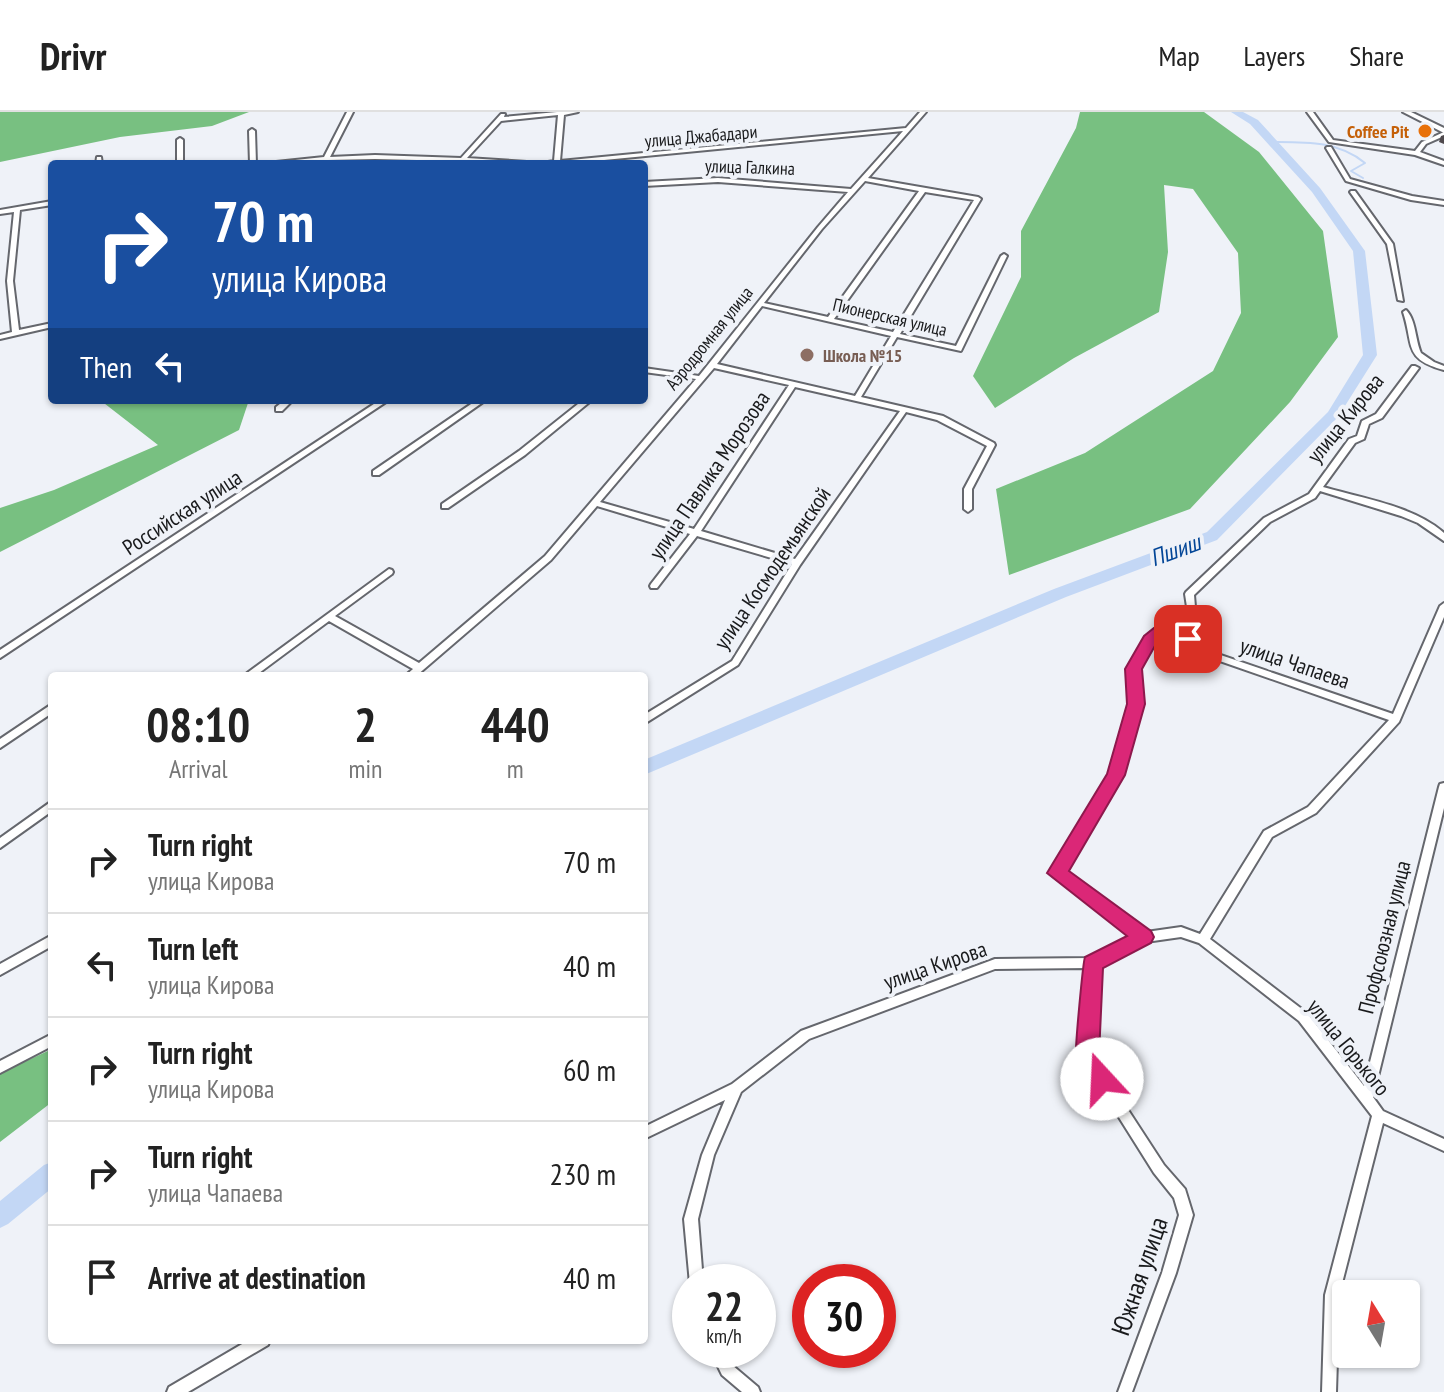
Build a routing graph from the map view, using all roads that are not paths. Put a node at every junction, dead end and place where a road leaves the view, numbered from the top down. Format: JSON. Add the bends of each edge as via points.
{"nodes":[{"id":1,"x":350,"y":112,"type":"edge"},
{"id":2,"x":505,"y":112,"type":"edge"},
{"id":3,"x":575,"y":112,"type":"edge"},
{"id":4,"x":923,"y":112,"type":"edge"},
{"id":5,"x":1310,"y":112,"type":"edge"},
{"id":6,"x":1406,"y":112,"type":"edge"},
{"id":7,"x":561,"y":113,"type":"edge"},
{"id":8,"x":500,"y":119,"type":"junction"},
{"id":9,"x":909,"y":129,"type":"junction"},
{"id":10,"x":252,"y":131,"type":"dead end"},
{"id":11,"x":1444,"y":133,"type":"edge"},
{"id":12,"x":180,"y":140,"type":"dead end"},
{"id":13,"x":1330,"y":144,"type":"junction"},
{"id":14,"x":1416,"y":153,"type":"junction"},
{"id":15,"x":327,"y":156,"type":"junction"},
{"id":16,"x":180,"y":160,"type":"edge"},
{"id":17,"x":253,"y":160,"type":"edge"},
{"id":18,"x":302,"y":160,"type":"edge"},
{"id":19,"x":325,"y":160,"type":"edge"},
{"id":20,"x":416,"y":160,"type":"edge"},
{"id":21,"x":462,"y":160,"type":"edge"},
{"id":22,"x":558,"y":160,"type":"edge"},
{"id":23,"x":598,"y":160,"type":"edge"},
{"id":24,"x":1444,"y":163,"type":"edge"},
{"id":25,"x":864,"y":179,"type":"junction"},
{"id":26,"x":648,"y":184,"type":"edge"},
{"id":27,"x":923,"y":190,"type":"junction"},
{"id":28,"x":854,"y":191,"type":"junction"},
{"id":29,"x":1353,"y":192,"type":"dead end"},
{"id":30,"x":1444,"y":203,"type":"edge"},
{"id":31,"x":48,"y":204,"type":"edge"},
{"id":32,"x":17,"y":209,"type":"junction"},
{"id":33,"x":0,"y":212,"type":"edge"},
{"id":34,"x":1004,"y":256,"type":"dead end"},
{"id":35,"x":1401,"y":300,"type":"dead end"},
{"id":36,"x":760,"y":304,"type":"junction"},
{"id":37,"x":1406,"y":312,"type":"dead end"},
{"id":38,"x":830,"y":319,"type":"junction"},
{"id":39,"x":48,"y":326,"type":"edge"},
{"id":40,"x":16,"y":333,"type":"junction"},
{"id":41,"x":898,"y":336,"type":"junction"},
{"id":42,"x":0,"y":337,"type":"edge"},
{"id":43,"x":712,"y":365,"type":"junction"},
{"id":44,"x":1415,"y":368,"type":"dead end"},
{"id":45,"x":1444,"y":368,"type":"edge"},
{"id":46,"x":648,"y":371,"type":"edge"},
{"id":47,"x":701,"y":378,"type":"junction"},
{"id":48,"x":793,"y":384,"type":"junction"},
{"id":49,"x":857,"y":398,"type":"junction"},
{"id":50,"x":285,"y":404,"type":"edge"},
{"id":51,"x":379,"y":404,"type":"edge"},
{"id":52,"x":476,"y":404,"type":"edge"},
{"id":53,"x":583,"y":404,"type":"edge"},
{"id":54,"x":279,"y":409,"type":"dead end"},
{"id":55,"x":905,"y":409,"type":"junction"},
{"id":56,"x":376,"y":473,"type":"dead end"},
{"id":57,"x":1317,"y":488,"type":"junction"},
{"id":58,"x":596,"y":503,"type":"junction"},
{"id":59,"x":445,"y":506,"type":"dead end"},
{"id":60,"x":968,"y":509,"type":"dead end"},
{"id":61,"x":696,"y":532,"type":"junction"},
{"id":62,"x":1444,"y":538,"type":"edge"},
{"id":63,"x":797,"y":563,"type":"junction"},
{"id":64,"x":389,"y":572,"type":"dead end"},
{"id":65,"x":654,"y":586,"type":"dead end"},
{"id":66,"x":1444,"y":606,"type":"edge"},
{"id":67,"x":330,"y":617,"type":"junction"},
{"id":68,"x":1180,"y":626,"type":"junction"},
{"id":69,"x":0,"y":655,"type":"edge"},
{"id":70,"x":419,"y":668,"type":"junction"},
{"id":71,"x":254,"y":672,"type":"edge"},
{"id":72,"x":414,"y":672,"type":"edge"},
{"id":73,"x":48,"y":711,"type":"edge"},
{"id":74,"x":648,"y":717,"type":"edge"},
{"id":75,"x":1396,"y":719,"type":"junction"},
{"id":76,"x":0,"y":744,"type":"edge"},
{"id":77,"x":1444,"y":787,"type":"edge"},
{"id":78,"x":48,"y":808,"type":"edge"},
{"id":79,"x":0,"y":844,"type":"edge"},
{"id":80,"x":1144,"y":937,"type":"junction"},
{"id":81,"x":1203,"y":940,"type":"junction"},
{"id":82,"x":48,"y":942,"type":"edge"},
{"id":83,"x":1093,"y":963,"type":"junction"},
{"id":84,"x":0,"y":970,"type":"edge"},
{"id":85,"x":48,"y":1042,"type":"edge"},
{"id":86,"x":0,"y":1067,"type":"edge"},
{"id":87,"x":736,"y":1088,"type":"junction"},
{"id":88,"x":1367,"y":1097,"type":"junction"},
{"id":89,"x":1379,"y":1115,"type":"junction"},
{"id":90,"x":648,"y":1131,"type":"edge"},
{"id":91,"x":1444,"y":1145,"type":"edge"},
{"id":92,"x":695,"y":1264,"type":"edge"},
{"id":93,"x":256,"y":1344,"type":"edge"},
{"id":94,"x":726,"y":1368,"type":"edge"},
{"id":95,"x":174,"y":1392,"type":"edge"},
{"id":96,"x":753,"y":1392,"type":"edge"},
{"id":97,"x":1125,"y":1392,"type":"edge"},
{"id":98,"x":1329,"y":1392,"type":"edge"}],
"edges":[{"from":1,"to":15,"type":"street"},
{"from":2,"to":8,"type":"street"},
{"from":3,"to":7,"type":"street"},
{"from":4,"to":9,"type":"street","name":"Аэродромная улица"},
{"from":5,"to":13,"type":"street"},
{"from":6,"to":11,"type":"main road"},
{"from":7,"to":8,"type":"street"},
{"from":7,"to":22,"type":"street"},
{"from":8,"to":21,"type":"street"},
{"from":9,"to":23,"type":"street","name":"улица Джабадари"},
{"from":9,"to":25,"type":"street","name":"Аэродромная улица"},
{"from":10,"to":17,"type":"street"},
{"from":11,"to":14,"type":"street"},
{"from":12,"to":16,"type":"street"},
{"from":13,"to":14,"type":"street"},
{"from":13,"to":30,"type":"street","via":[[1348,180]]},
{"from":14,"to":24,"type":"street"},
{"from":15,"to":18,"type":"street","name":"улица Джабадари"},
{"from":15,"to":19,"type":"street"},
{"from":15,"to":20,"type":"street","name":"улица Джабадари"},
{"from":25,"to":27,"type":"street"},
{"from":25,"to":28,"type":"street","name":"Аэродромная улица"},
{"from":26,"to":28,"type":"street","name":"улица Галкина","via":[[718,180]]},
{"from":27,"to":38,"type":"street"},
{"from":27,"to":41,"type":"street","via":[[978,199]]},
{"from":28,"to":36,"type":"street","name":"Аэродромная улица"},
{"from":29,"to":35,"type":"street","via":[[1390,244]]},
{"from":31,"to":32,"type":"street"},
{"from":32,"to":33,"type":"street"},
{"from":32,"to":40,"type":"street","via":[[10,281]]},
{"from":34,"to":41,"type":"street","name":"Пионерская улица","via":[[958,349]]},
{"from":36,"to":38,"type":"street","name":"Пионерская улица"},
{"from":36,"to":43,"type":"street","name":"Аэродромная улица"},
{"from":37,"to":45,"type":"street","via":[[1414,351],[1428,364]]},
{"from":38,"to":41,"type":"street","name":"Пионерская улица"},
{"from":39,"to":40,"type":"street"},
{"from":40,"to":42,"type":"street"},
{"from":41,"to":49,"type":"street"},
{"from":43,"to":47,"type":"street","name":"Аэродромная улица"},
{"from":43,"to":48,"type":"street"},
{"from":44,"to":57,"type":"street","name":"улица Кирова"},
{"from":46,"to":47,"type":"street"},
{"from":47,"to":58,"type":"street","name":"Аэродромная улица"},
{"from":48,"to":49,"type":"street"},
{"from":48,"to":61,"type":"street","name":"улица Павлика Морозова"},
{"from":49,"to":55,"type":"street"},
{"from":50,"to":54,"type":"street"},
{"from":51,"to":69,"type":"street","name":"Российская улица"},
{"from":52,"to":56,"type":"street"},
{"from":53,"to":59,"type":"street"},
{"from":55,"to":60,"type":"street","via":[[940,418],[991,445],[968,489]]},
{"from":55,"to":63,"type":"street","name":"улица Космодемьянской"},
{"from":57,"to":62,"type":"street","via":[[1399,514],[1436,529]]},
{"from":57,"to":68,"type":"street","name":"улица Кирова","via":[[1312,496],[1267,520],[1189,594],[1191,607]]},
{"from":58,"to":61,"type":"street"},
{"from":58,"to":70,"type":"street","name":"Аэродромная улица","via":[[548,558]]},
{"from":61,"to":63,"type":"street"},
{"from":61,"to":65,"type":"street","name":"улица Павлика Морозова"},
{"from":63,"to":74,"type":"street","name":"улица Космодемьянской","via":[[735,663]]},
{"from":64,"to":67,"type":"street"},
{"from":66,"to":75,"type":"street"},
{"from":67,"to":70,"type":"street"},
{"from":67,"to":71,"type":"street"},
{"from":68,"to":75,"type":"street","name":"улица Чапаева","via":[[1197,650]]},
{"from":68,"to":80,"type":"street","via":[[1150,640],[1134,669],[1136,704],[1116,775],[1057,873]]},
{"from":70,"to":72,"type":"street","name":"Аэродромная улица"},
{"from":73,"to":76,"type":"street"},
{"from":75,"to":81,"type":"street","via":[[1312,810],[1268,834]]},
{"from":77,"to":88,"type":"street","name":"Профсоюзная улица"},
{"from":78,"to":79,"type":"street"},
{"from":80,"to":81,"type":"street","name":"улица Горького","via":[[1181,932]]},
{"from":80,"to":83,"type":"street","name":"улица Кирова"},
{"from":81,"to":88,"type":"street","name":"улица Горького","via":[[1303,1017]]},
{"from":82,"to":84,"type":"street"},
{"from":83,"to":87,"type":"street","name":"улица Кирова","via":[[995,964],[805,1035]]},
{"from":83,"to":97,"type":"street","name":"Южная улица","via":[[1087,1057],[1180,1194],[1186,1215]]},
{"from":85,"to":86,"type":"street"},
{"from":87,"to":90,"type":"street","name":"улица Кирова"},
{"from":87,"to":92,"type":"street","via":[[708,1155],[691,1219]]},
{"from":88,"to":89,"type":"street","name":"улица Горького"},
{"from":89,"to":91,"type":"street","name":"улица Горького"},
{"from":89,"to":98,"type":"street","via":[[1332,1295]]},
{"from":93,"to":95,"type":"street"},
{"from":94,"to":96,"type":"street"}]}
